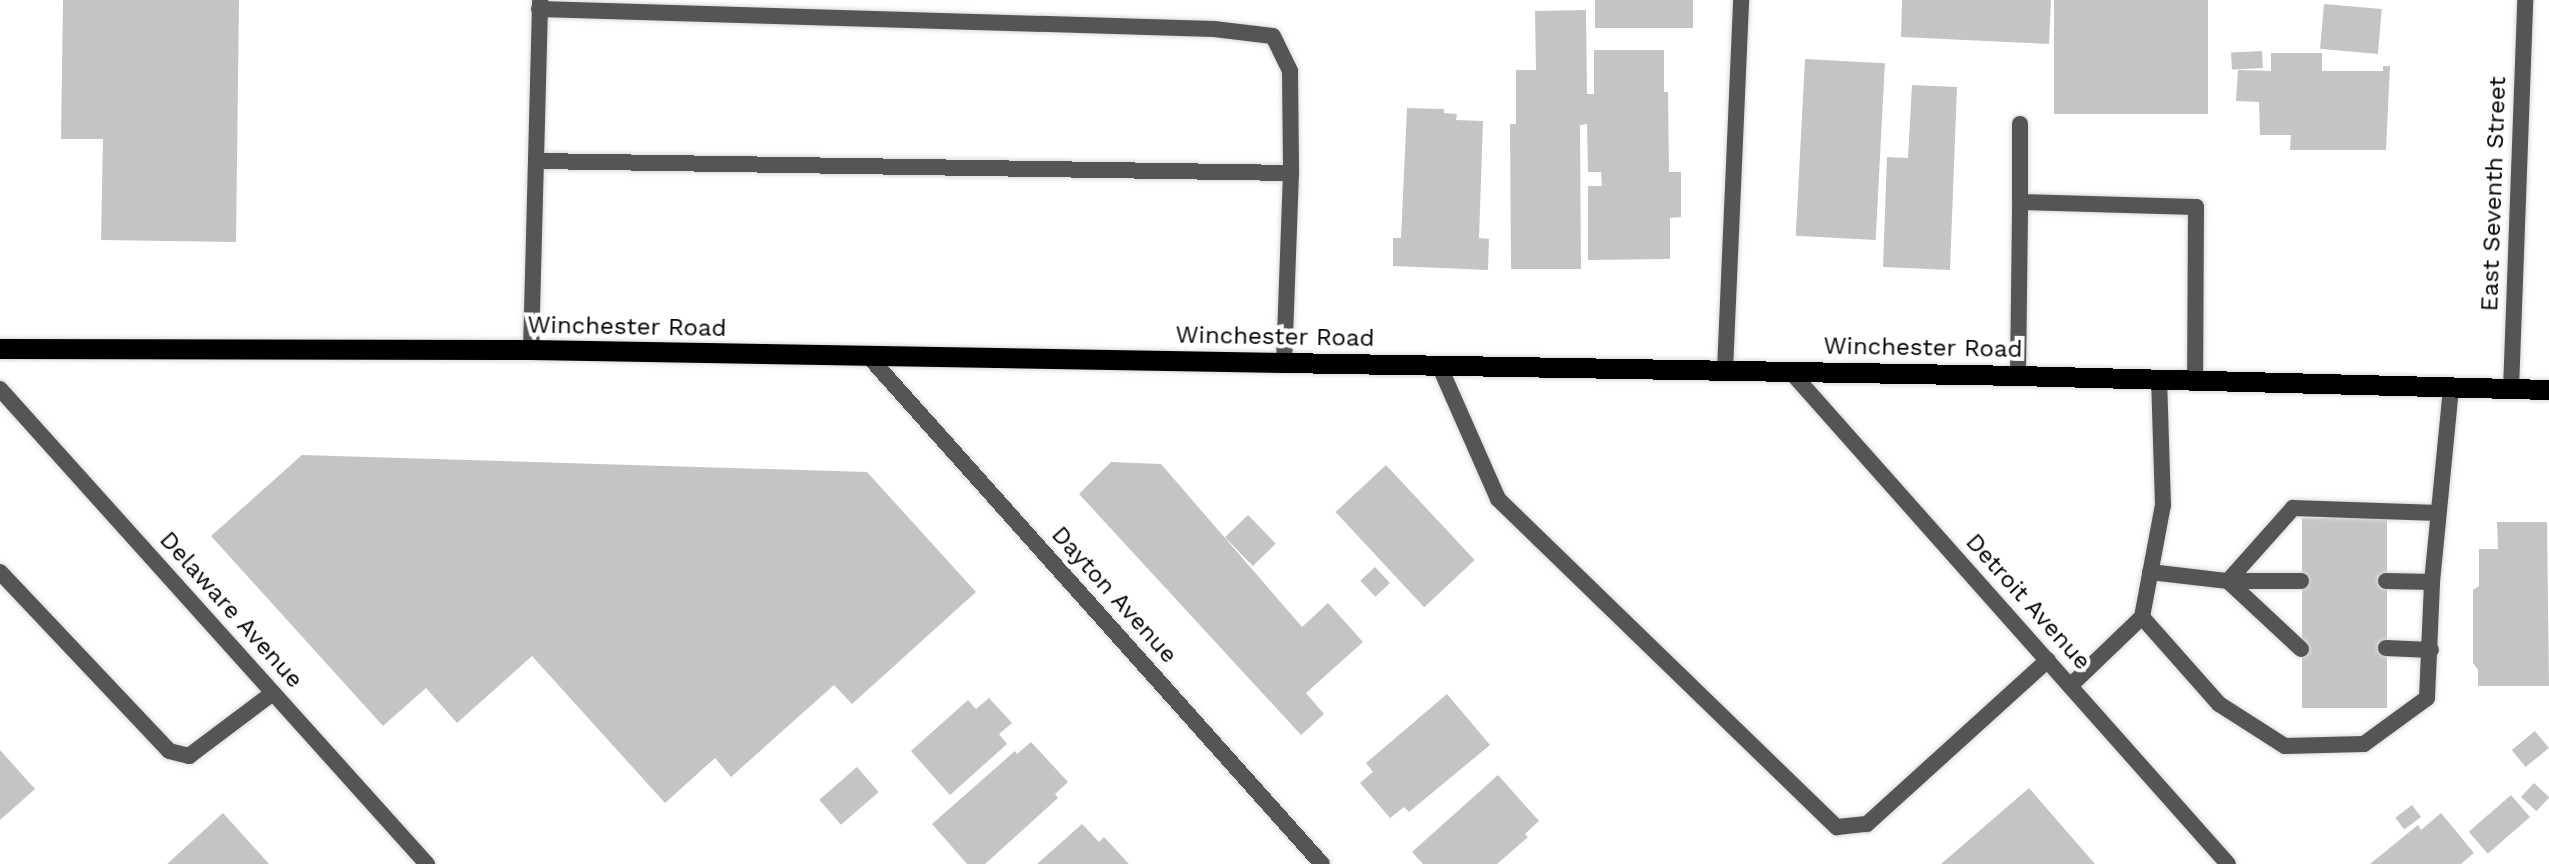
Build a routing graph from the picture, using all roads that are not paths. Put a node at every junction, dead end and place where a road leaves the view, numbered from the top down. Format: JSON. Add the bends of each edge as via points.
{"nodes":[{"id":1,"x":1741,"y":0,"type":"edge"},
{"id":2,"x":2525,"y":0,"type":"edge"},
{"id":3,"x":540,"y":5,"type":"edge"},
{"id":4,"x":2020,"y":124,"type":"dead end"},
{"id":5,"x":536,"y":161,"type":"junction"},
{"id":6,"x":1291,"y":173,"type":"junction"},
{"id":7,"x":2020,"y":202,"type":"junction"},
{"id":8,"x":0,"y":349,"type":"edge"},
{"id":9,"x":531,"y":350,"type":"junction"},
{"id":10,"x":870,"y":358,"type":"junction"},
{"id":11,"x":1284,"y":363,"type":"junction"},
{"id":12,"x":1439,"y":365,"type":"junction"},
{"id":13,"x":1725,"y":370,"type":"junction"},
{"id":14,"x":1791,"y":372,"type":"junction"},
{"id":15,"x":2018,"y":376,"type":"junction"},
{"id":16,"x":2195,"y":380,"type":"junction"},
{"id":17,"x":2159,"y":381,"type":"junction"},
{"id":18,"x":2451,"y":388,"type":"junction"},
{"id":19,"x":0,"y":389,"type":"edge"},
{"id":20,"x":2511,"y":390,"type":"junction"},
{"id":21,"x":2549,"y":390,"type":"edge"},
{"id":22,"x":2438,"y":513,"type":"junction"},
{"id":23,"x":0,"y":572,"type":"edge"},
{"id":24,"x":2150,"y":572,"type":"junction"},
{"id":25,"x":2228,"y":581,"type":"junction"},
{"id":26,"x":2301,"y":581,"type":"dead end"},
{"id":27,"x":2386,"y":581,"type":"dead end"},
{"id":28,"x":2432,"y":582,"type":"junction"},
{"id":29,"x":2142,"y":617,"type":"junction"},
{"id":30,"x":2386,"y":648,"type":"dead end"},
{"id":31,"x":2301,"y":649,"type":"dead end"},
{"id":32,"x":2431,"y":650,"type":"junction"},
{"id":33,"x":2048,"y":660,"type":"junction"},
{"id":34,"x":2070,"y":686,"type":"junction"},
{"id":35,"x":273,"y":693,"type":"junction"},
{"id":36,"x":427,"y":864,"type":"edge"},
{"id":37,"x":1322,"y":864,"type":"edge"},
{"id":38,"x":2228,"y":864,"type":"edge"}],
"edges":[{"from":1,"to":13,"type":"street"},
{"from":2,"to":20,"type":"street","name":"East Seventh Street"},
{"from":3,"to":5,"type":"street"},
{"from":3,"to":6,"type":"street","via":[[1214,29],[1273,36],[1290,71]]},
{"from":4,"to":7,"type":"street"},
{"from":5,"to":6,"type":"street"},
{"from":5,"to":9,"type":"street"},
{"from":6,"to":11,"type":"street"},
{"from":7,"to":15,"type":"street"},
{"from":7,"to":16,"type":"street","via":[[2196,207]]},
{"from":8,"to":9,"type":"main road","name":"Winchester Road"},
{"from":9,"to":10,"type":"main road","name":"Winchester Road"},
{"from":10,"to":11,"type":"main road","name":"Winchester Road"},
{"from":10,"to":37,"type":"street","name":"Dayton Avenue"},
{"from":11,"to":12,"type":"main road","name":"Winchester Road"},
{"from":12,"to":13,"type":"main road","name":"Winchester Road"},
{"from":12,"to":33,"type":"street","via":[[1498,499],[1837,827],[1867,824]]},
{"from":13,"to":14,"type":"main road","name":"Winchester Road"},
{"from":14,"to":15,"type":"main road","name":"Winchester Road"},
{"from":14,"to":33,"type":"street","name":"Detroit Avenue"},
{"from":15,"to":17,"type":"main road","name":"Winchester Road"},
{"from":16,"to":17,"type":"main road","name":"Winchester Road"},
{"from":16,"to":18,"type":"main road","name":"Winchester Road"},
{"from":17,"to":24,"type":"street","via":[[2163,505]]},
{"from":18,"to":20,"type":"main road","name":"Winchester Road"},
{"from":18,"to":22,"type":"street"},
{"from":19,"to":35,"type":"street","name":"Delaware Avenue"},
{"from":20,"to":21,"type":"main road","name":"Winchester Road"},
{"from":22,"to":25,"type":"street","via":[[2293,508]]},
{"from":22,"to":28,"type":"street"},
{"from":23,"to":35,"type":"street","via":[[169,751],[189,756]]},
{"from":24,"to":25,"type":"street"},
{"from":24,"to":29,"type":"street"},
{"from":25,"to":26,"type":"street"},
{"from":25,"to":31,"type":"street"},
{"from":27,"to":28,"type":"street"},
{"from":28,"to":32,"type":"street"},
{"from":29,"to":32,"type":"street","via":[[2219,704],[2285,746],[2364,744],[2427,698]]},
{"from":29,"to":34,"type":"street"},
{"from":30,"to":32,"type":"street"},
{"from":33,"to":34,"type":"street","name":"Detroit Avenue"},
{"from":34,"to":38,"type":"street","name":"Detroit Avenue"},
{"from":35,"to":36,"type":"street","name":"Delaware Avenue"}]}
